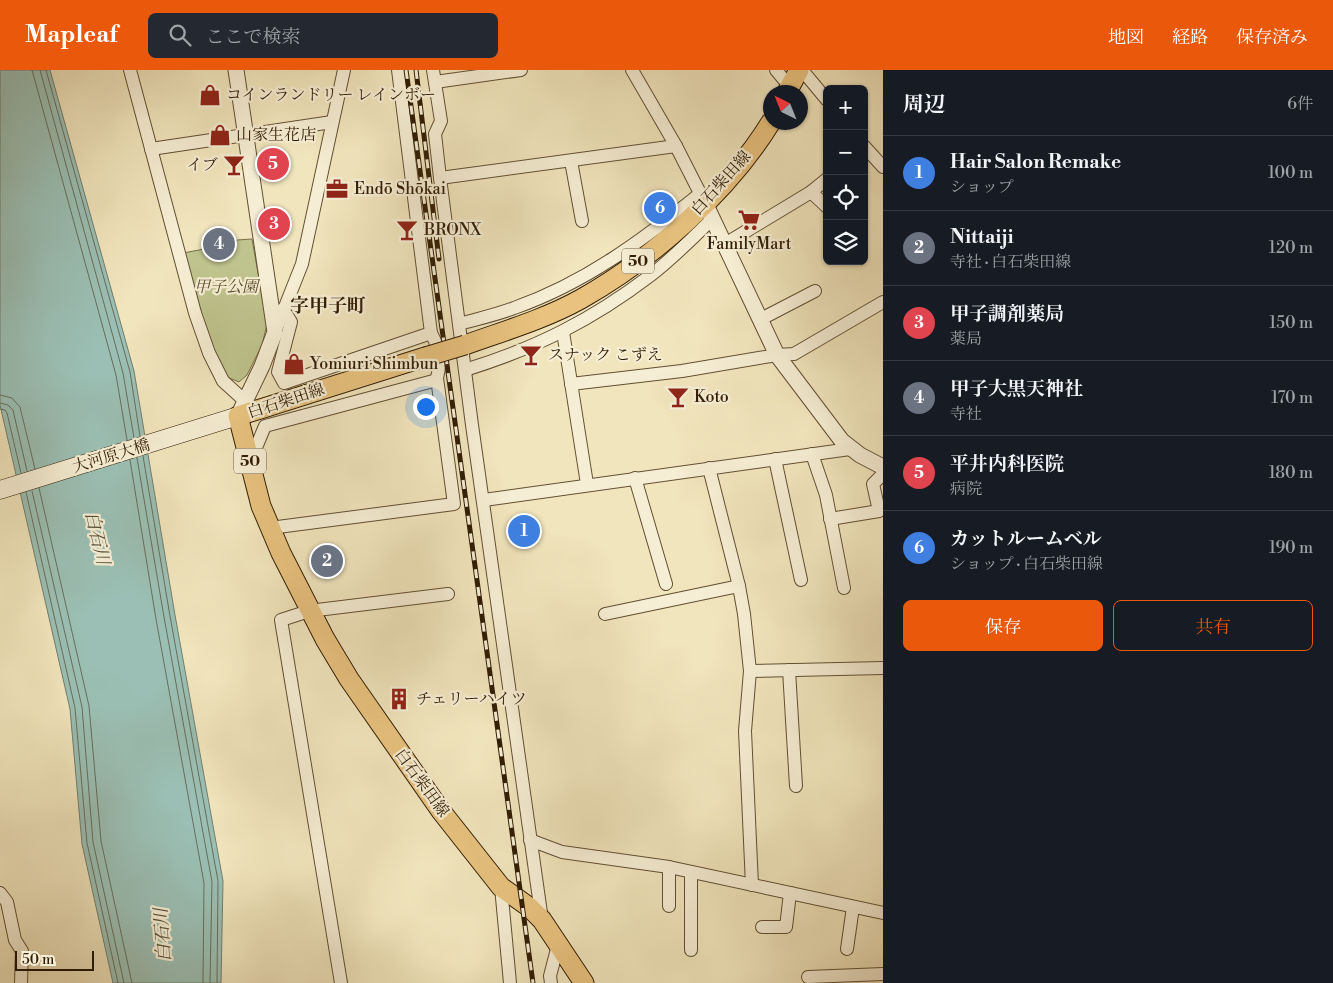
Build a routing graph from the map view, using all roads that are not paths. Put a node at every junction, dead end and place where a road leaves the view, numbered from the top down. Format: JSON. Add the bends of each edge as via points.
{"nodes":[{"id":1,"x":130,"y":70,"type":"edge"},
{"id":2,"x":236,"y":70,"type":"edge"},
{"id":3,"x":344,"y":70,"type":"edge"},
{"id":4,"x":398,"y":70,"type":"edge"},
{"id":5,"x":521,"y":70,"type":"edge"},
{"id":6,"x":632,"y":70,"type":"edge"},
{"id":7,"x":776,"y":70,"type":"edge"},
{"id":8,"x":801,"y":70,"type":"edge"},
{"id":9,"x":434,"y":76,"type":"edge"},
{"id":10,"x":786,"y":85,"type":"edge"},
{"id":11,"x":792,"y":85,"type":"edge"},
{"id":12,"x":823,"y":95,"type":"edge"},
{"id":13,"x":332,"y":122,"type":"junction"},
{"id":14,"x":765,"y":130,"type":"edge"},
{"id":15,"x":246,"y":135,"type":"junction"},
{"id":16,"x":676,"y":146,"type":"junction"},
{"id":17,"x":151,"y":149,"type":"junction"},
{"id":18,"x":868,"y":150,"type":"edge"},
{"id":19,"x":571,"y":161,"type":"junction"},
{"id":20,"x":883,"y":167,"type":"edge"},
{"id":21,"x":440,"y":178,"type":"junction"},
{"id":22,"x":823,"y":182,"type":"edge"},
{"id":23,"x":811,"y":192,"type":"junction"},
{"id":24,"x":823,"y":203,"type":"edge"},
{"id":25,"x":706,"y":205,"type":"junction"},
{"id":26,"x":582,"y":221,"type":"dead end"},
{"id":27,"x":725,"y":244,"type":"junction"},
{"id":28,"x":815,"y":291,"type":"dead end"},
{"id":29,"x":883,"y":302,"type":"edge"},
{"id":30,"x":284,"y":309,"type":"junction"},
{"id":31,"x":761,"y":320,"type":"junction"},
{"id":32,"x":459,"y":324,"type":"junction"},
{"id":33,"x":275,"y":332,"type":"junction"},
{"id":34,"x":563,"y":332,"type":"junction"},
{"id":35,"x":431,"y":333,"type":"junction"},
{"id":36,"x":777,"y":355,"type":"junction"},
{"id":37,"x":465,"y":370,"type":"junction"},
{"id":38,"x":437,"y":380,"type":"junction"},
{"id":39,"x":571,"y":384,"type":"junction"},
{"id":40,"x":235,"y":413,"type":"junction"},
{"id":41,"x":850,"y":448,"type":"junction"},
{"id":42,"x":812,"y":454,"type":"junction"},
{"id":43,"x":775,"y":459,"type":"junction"},
{"id":44,"x":250,"y":462,"type":"junction"},
{"id":45,"x":883,"y":467,"type":"edge"},
{"id":46,"x":710,"y":468,"type":"junction"},
{"id":47,"x":883,"y":474,"type":"edge"},
{"id":48,"x":635,"y":478,"type":"junction"},
{"id":49,"x":587,"y":484,"type":"junction"},
{"id":50,"x":0,"y":490,"type":"edge"},
{"id":51,"x":484,"y":500,"type":"junction"},
{"id":52,"x":830,"y":519,"type":"junction"},
{"id":53,"x":270,"y":528,"type":"junction"},
{"id":54,"x":801,"y":580,"type":"dead end"},
{"id":55,"x":666,"y":584,"type":"dead end"},
{"id":56,"x":739,"y":586,"type":"junction"},
{"id":57,"x":844,"y":588,"type":"dead end"},
{"id":58,"x":448,"y":594,"type":"dead end"},
{"id":59,"x":309,"y":611,"type":"junction"},
{"id":60,"x":605,"y":614,"type":"dead end"},
{"id":61,"x":883,"y":668,"type":"edge"},
{"id":62,"x":789,"y":670,"type":"junction"},
{"id":63,"x":750,"y":671,"type":"junction"},
{"id":64,"x":796,"y":786,"type":"dead end"},
{"id":65,"x":530,"y":840,"type":"junction"},
{"id":66,"x":669,"y":867,"type":"junction"},
{"id":67,"x":691,"y":872,"type":"junction"},
{"id":68,"x":752,"y":885,"type":"junction"},
{"id":69,"x":502,"y":887,"type":"junction"},
{"id":70,"x":0,"y":893,"type":"edge"},
{"id":71,"x":790,"y":893,"type":"junction"},
{"id":72,"x":669,"y":906,"type":"dead end"},
{"id":73,"x":853,"y":907,"type":"junction"},
{"id":74,"x":883,"y":913,"type":"edge"},
{"id":75,"x":542,"y":920,"type":"junction"},
{"id":76,"x":762,"y":927,"type":"dead end"},
{"id":77,"x":558,"y":946,"type":"junction"},
{"id":78,"x":847,"y":949,"type":"dead end"},
{"id":79,"x":691,"y":950,"type":"dead end"},
{"id":80,"x":883,"y":974,"type":"edge"},
{"id":81,"x":808,"y":977,"type":"dead end"},
{"id":82,"x":21,"y":983,"type":"edge"},
{"id":83,"x":341,"y":983,"type":"edge"},
{"id":84,"x":510,"y":983,"type":"edge"},
{"id":85,"x":551,"y":983,"type":"edge"},
{"id":86,"x":584,"y":983,"type":"edge"}],
"edges":[{"from":1,"to":17,"type":"street"},
{"from":2,"to":15,"type":"street"},
{"from":3,"to":13,"type":"street"},
{"from":4,"to":35,"type":"street"},
{"from":5,"to":9,"type":"street"},
{"from":6,"to":16,"type":"street"},
{"from":7,"to":10,"type":"street"},
{"from":8,"to":11,"type":"main road"},
{"from":8,"to":12,"type":"street"},
{"from":9,"to":21,"type":"street","via":[[441,121],[435,134]]},
{"from":13,"to":15,"type":"street"},
{"from":13,"to":30,"type":"street","via":[[302,264]]},
{"from":14,"to":25,"type":"main road","name":"白石柴田線","number":"50"},
{"from":15,"to":17,"type":"street"},
{"from":15,"to":33,"type":"street"},
{"from":16,"to":19,"type":"street"},
{"from":16,"to":25,"type":"street"},
{"from":17,"to":40,"type":"street","via":[[195,313]]},
{"from":18,"to":20,"type":"street"},
{"from":19,"to":21,"type":"street"},
{"from":19,"to":26,"type":"street"},
{"from":21,"to":32,"type":"street"},
{"from":22,"to":23,"type":"street"},
{"from":23,"to":24,"type":"street"},
{"from":23,"to":27,"type":"street"},
{"from":25,"to":27,"type":"street"},
{"from":25,"to":32,"type":"street","via":[[649,234],[585,277],[513,309]]},
{"from":25,"to":34,"type":"street","via":[[652,274]]},
{"from":25,"to":40,"type":"main road","name":"白石柴田線","number":"50","bridge":true,"via":[[624,272],[540,319],[465,345]]},
{"from":27,"to":31,"type":"street"},
{"from":28,"to":31,"type":"street"},
{"from":29,"to":36,"type":"street","via":[[794,354]]},
{"from":30,"to":33,"type":"street"},
{"from":30,"to":35,"type":"street","via":[[291,322],[278,372],[284,383]]},
{"from":31,"to":36,"type":"street"},
{"from":32,"to":37,"type":"street"},
{"from":33,"to":40,"type":"street"},
{"from":34,"to":37,"type":"street","via":[[501,359]]},
{"from":34,"to":39,"type":"street"},
{"from":35,"to":38,"type":"street","via":[[437,342],[440,367]]},
{"from":36,"to":39,"type":"street","via":[[682,371]]},
{"from":36,"to":41,"type":"street"},
{"from":37,"to":51,"type":"street"},
{"from":38,"to":44,"type":"street","via":[[265,426]]},
{"from":38,"to":53,"type":"street","via":[[454,504]]},
{"from":39,"to":49,"type":"street"},
{"from":40,"to":44,"type":"main road","name":"白石柴田線","number":"50"},
{"from":40,"to":50,"type":"main road","name":"大河原大橋"},
{"from":41,"to":42,"type":"street"},
{"from":41,"to":45,"type":"street"},
{"from":42,"to":43,"type":"street"},
{"from":42,"to":52,"type":"street","via":[[826,495]]},
{"from":43,"to":46,"type":"street"},
{"from":43,"to":54,"type":"street"},
{"from":44,"to":53,"type":"main road","name":"白石柴田線","number":"50"},
{"from":46,"to":48,"type":"street"},
{"from":46,"to":56,"type":"street"},
{"from":47,"to":52,"type":"street","via":[[873,484],[879,511]]},
{"from":48,"to":49,"type":"street"},
{"from":48,"to":55,"type":"street"},
{"from":49,"to":51,"type":"street"},
{"from":51,"to":65,"type":"street"},
{"from":52,"to":57,"type":"street"},
{"from":53,"to":59,"type":"main road","name":"白石柴田線","number":"50"},
{"from":56,"to":60,"type":"street"},
{"from":56,"to":63,"type":"street"},
{"from":58,"to":59,"type":"street"},
{"from":59,"to":69,"type":"main road","name":"白石柴田線","number":"50","via":[[385,732],[441,811]]},
{"from":59,"to":83,"type":"street","via":[[281,620]]},
{"from":61,"to":62,"type":"street"},
{"from":62,"to":63,"type":"street"},
{"from":62,"to":64,"type":"street"},
{"from":63,"to":68,"type":"street","via":[[745,731]]},
{"from":65,"to":66,"type":"street","via":[[562,852]]},
{"from":65,"to":75,"type":"street"},
{"from":66,"to":67,"type":"street"},
{"from":66,"to":72,"type":"street"},
{"from":67,"to":68,"type":"street"},
{"from":67,"to":79,"type":"street"},
{"from":68,"to":71,"type":"street"},
{"from":69,"to":75,"type":"main road","name":"白石柴田線","number":"50"},
{"from":69,"to":84,"type":"street"},
{"from":70,"to":82,"type":"street","via":[[7,902],[15,940],[22,951]]},
{"from":71,"to":73,"type":"street"},
{"from":71,"to":76,"type":"street","via":[[786,927]]},
{"from":73,"to":74,"type":"street"},
{"from":73,"to":78,"type":"street"},
{"from":75,"to":77,"type":"main road","name":"白石柴田線","number":"50"},
{"from":77,"to":85,"type":"street"},
{"from":77,"to":86,"type":"main road","name":"白石柴田線","number":"50"},
{"from":80,"to":81,"type":"street"}]}
